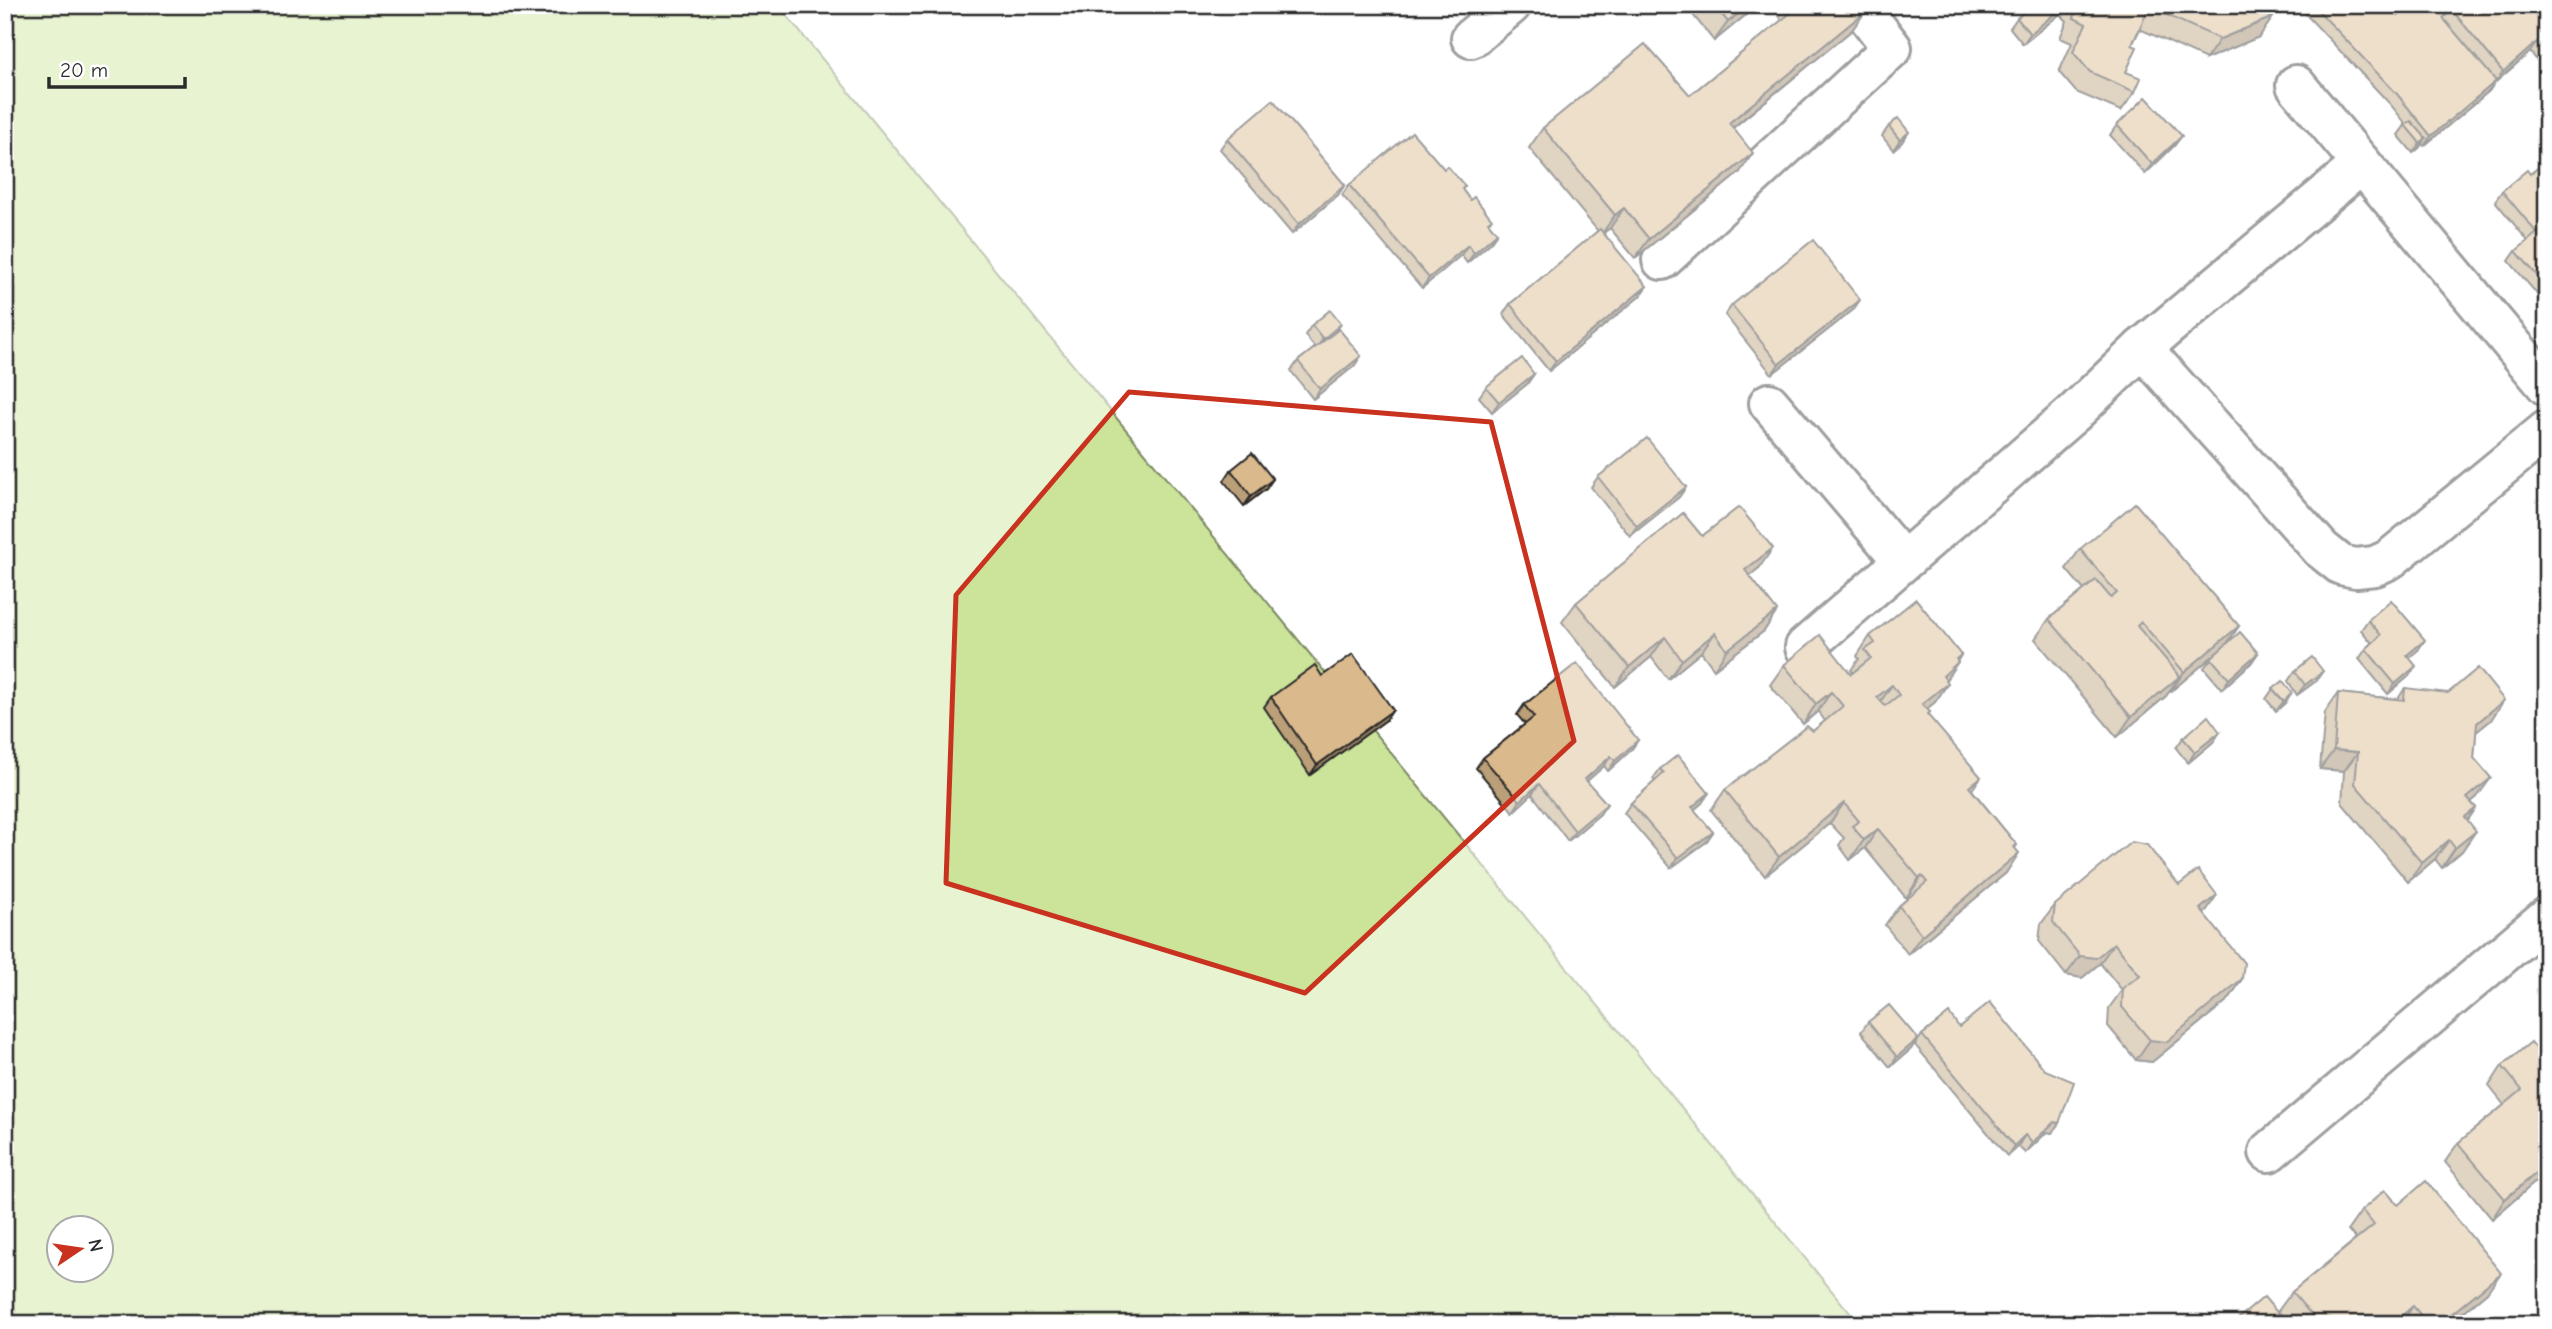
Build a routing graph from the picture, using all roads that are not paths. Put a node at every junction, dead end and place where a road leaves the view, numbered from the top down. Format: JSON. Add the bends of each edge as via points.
{"nodes":[{"id":1,"x":1511,"y":5,"type":"edge"},
{"id":2,"x":1859,"y":5,"type":"edge"},
{"id":3,"x":1471,"y":38,"type":"dead end"},
{"id":4,"x":2296,"y":85,"type":"dead end"},
{"id":5,"x":2362,"y":164,"type":"junction"},
{"id":6,"x":1662,"y":260,"type":"dead end"},
{"id":7,"x":2143,"y":348,"type":"junction"},
{"id":8,"x":2547,"y":386,"type":"edge"},
{"id":9,"x":1769,"y":403,"type":"dead end"},
{"id":10,"x":2547,"y":430,"type":"edge"},
{"id":11,"x":1903,"y":561,"type":"junction"},
{"id":12,"x":1805,"y":647,"type":"edge"},
{"id":13,"x":2547,"y":917,"type":"edge"},
{"id":14,"x":2269,"y":1152,"type":"dead end"}],
"edges":[{"from":1,"to":3,"type":"street"},
{"from":2,"to":6,"type":"street","via":[[1892,48]]},
{"from":4,"to":5,"type":"street"},
{"from":5,"to":7,"type":"street"},
{"from":5,"to":8,"type":"street"},
{"from":7,"to":10,"type":"street","via":[[2321,549],[2341,565],[2375,566],[2405,548]]},
{"from":7,"to":11,"type":"street"},
{"from":9,"to":11,"type":"street"},
{"from":11,"to":12,"type":"street"},
{"from":13,"to":14,"type":"street"}]}
